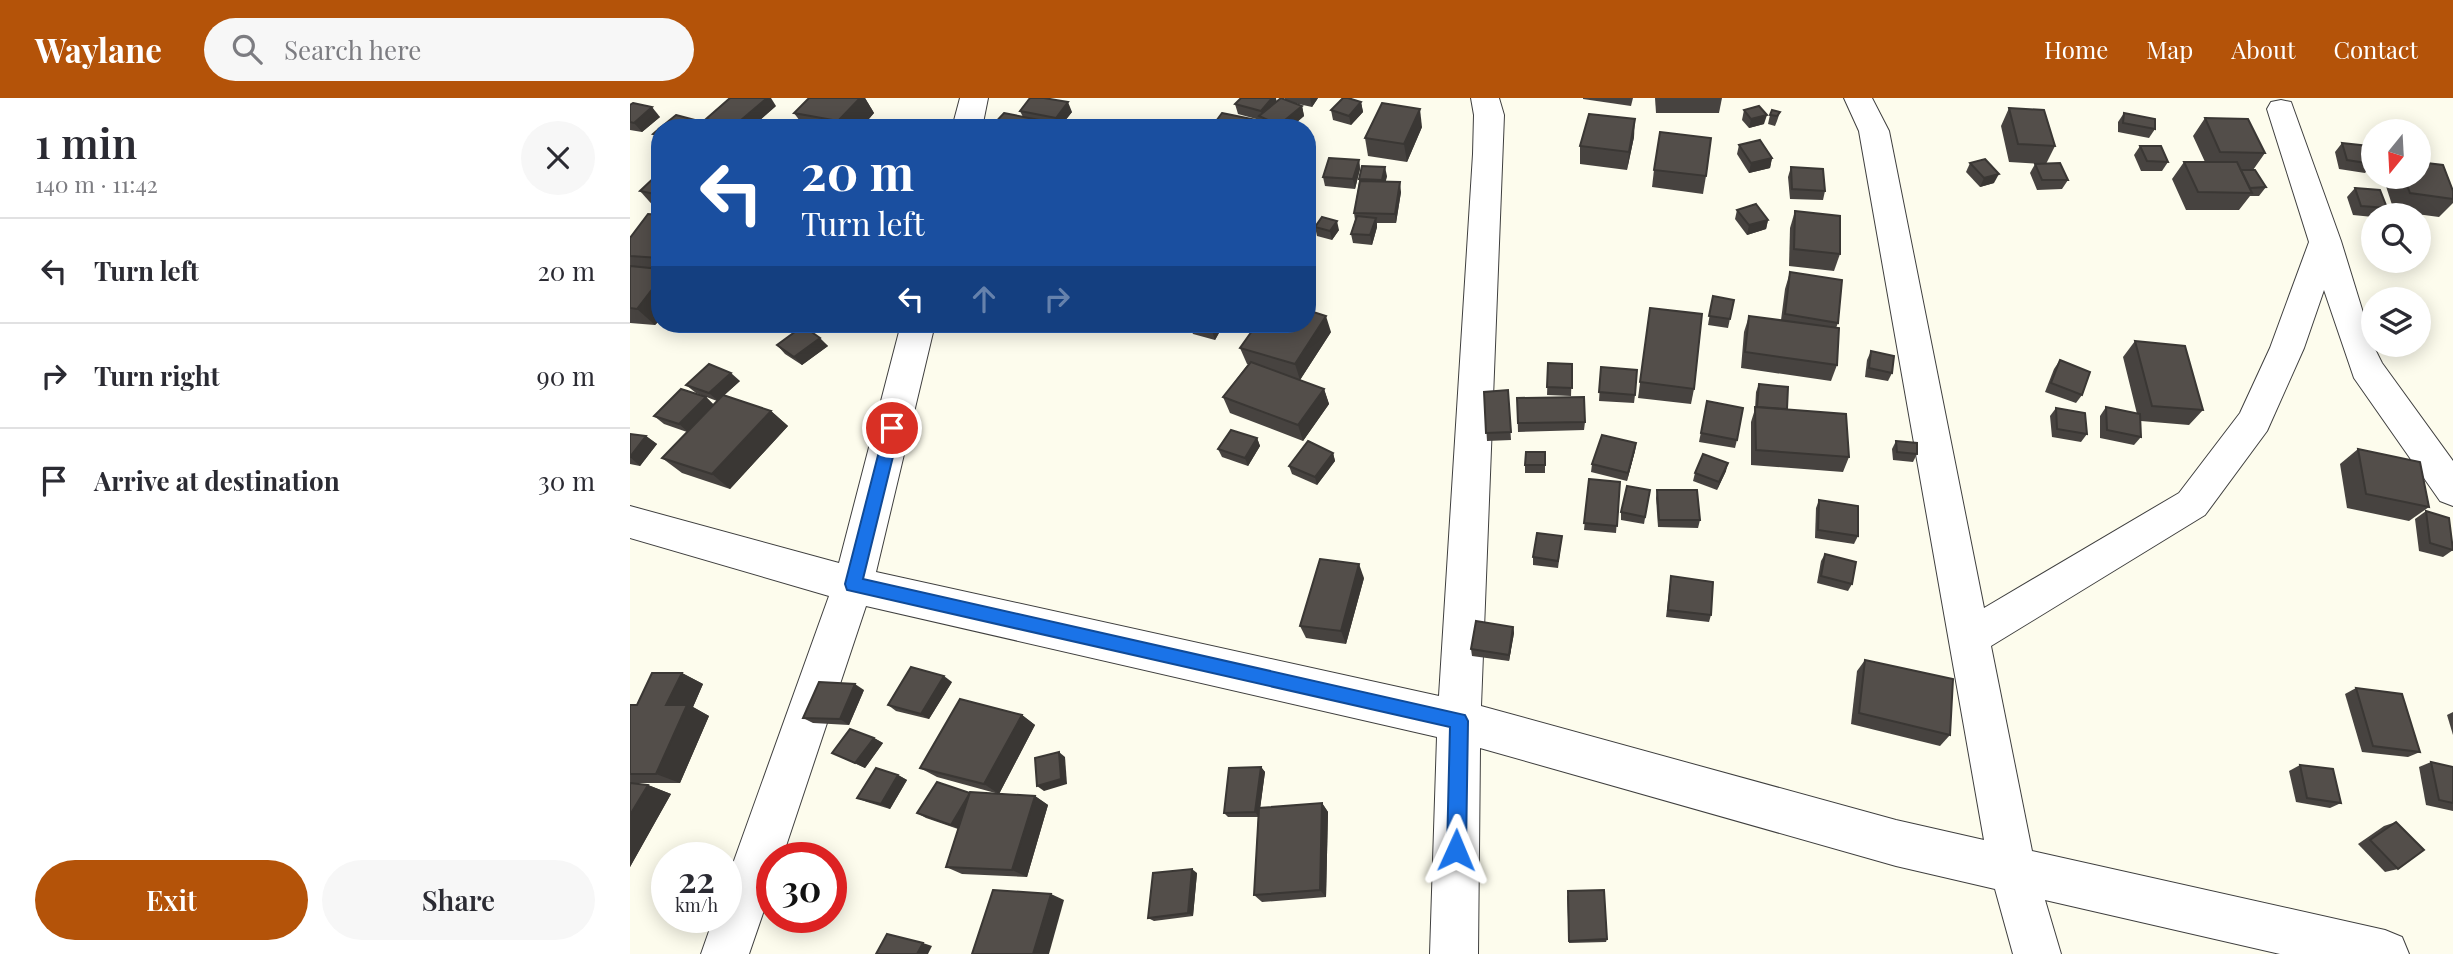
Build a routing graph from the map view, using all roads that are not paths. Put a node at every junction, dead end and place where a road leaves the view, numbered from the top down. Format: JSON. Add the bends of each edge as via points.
{"nodes":[{"id":1,"x":974,"y":98,"type":"edge"},
{"id":2,"x":1485,"y":98,"type":"edge"},
{"id":3,"x":1858,"y":98,"type":"edge"},
{"id":4,"x":2281,"y":109,"type":"dead end"},
{"id":5,"x":969,"y":119,"type":"edge"},
{"id":6,"x":2325,"y":241,"type":"junction"},
{"id":7,"x":916,"y":333,"type":"edge"},
{"id":8,"x":2453,"y":490,"type":"edge"},
{"id":9,"x":630,"y":522,"type":"edge"},
{"id":10,"x":853,"y":584,"type":"junction"},
{"id":11,"x":1969,"y":638,"type":"junction"},
{"id":12,"x":1459,"y":721,"type":"junction"},
{"id":13,"x":2013,"y":871,"type":"junction"},
{"id":14,"x":725,"y":954,"type":"edge"},
{"id":15,"x":1454,"y":954,"type":"edge"},
{"id":16,"x":2037,"y":954,"type":"edge"},
{"id":17,"x":2385,"y":954,"type":"edge"}],
"edges":[{"from":1,"to":5,"type":"street"},
{"from":2,"to":12,"type":"street","via":[[1488,154]]},
{"from":3,"to":11,"type":"street","via":[[1874,131]]},
{"from":4,"to":6,"type":"street"},
{"from":6,"to":8,"type":"street","via":[[2367,368]]},
{"from":6,"to":11,"type":"street","via":[[2287,348],[2254,421],[2192,504]]},
{"from":7,"to":10,"type":"street"},
{"from":9,"to":10,"type":"street"},
{"from":10,"to":12,"type":"street"},
{"from":10,"to":14,"type":"street"},
{"from":11,"to":13,"type":"street"},
{"from":12,"to":13,"type":"street","via":[[1896,843]]},
{"from":12,"to":15,"type":"street"},
{"from":13,"to":16,"type":"street"},
{"from":13,"to":17,"type":"street"}]}
